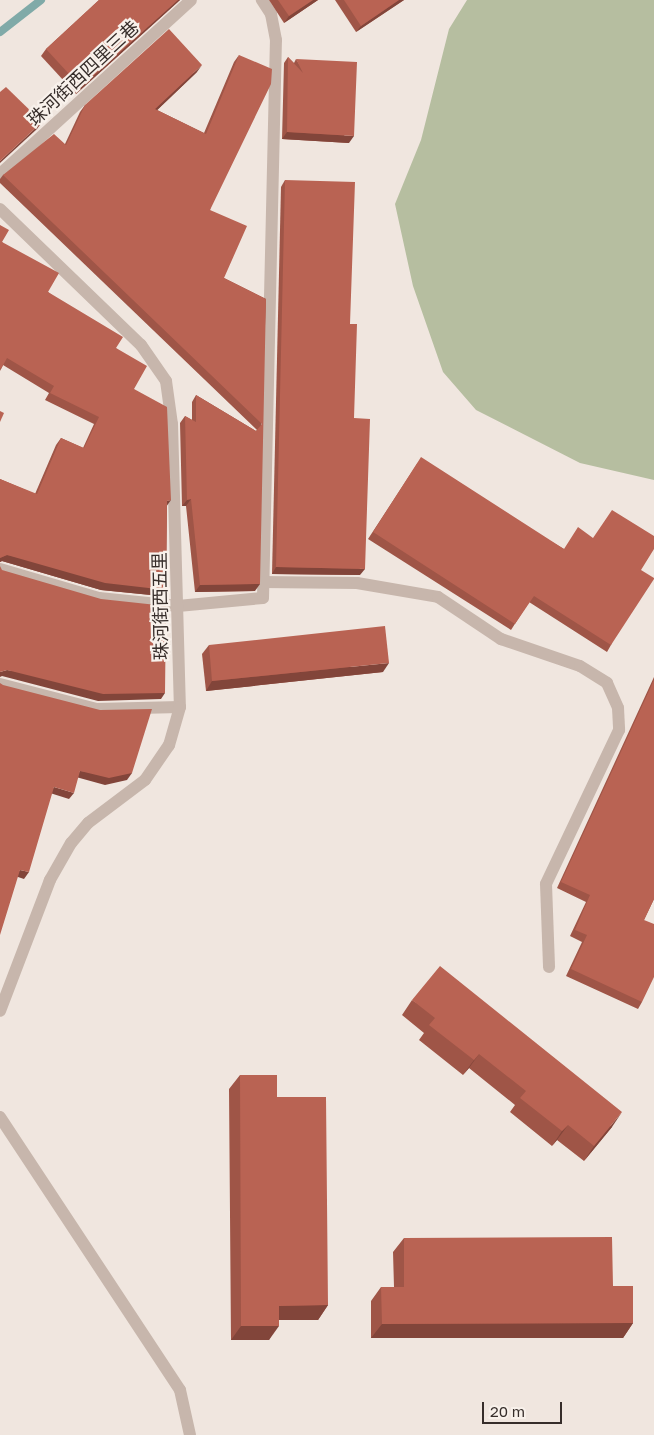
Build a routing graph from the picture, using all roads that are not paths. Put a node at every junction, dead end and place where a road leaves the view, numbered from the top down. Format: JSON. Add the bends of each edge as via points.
{"nodes":[{"id":1,"x":192,"y":0,"type":"edge"},
{"id":2,"x":262,"y":0,"type":"edge"},
{"id":3,"x":0,"y":174,"type":"edge"},
{"id":4,"x":0,"y":209,"type":"edge"},
{"id":5,"x":0,"y":570,"type":"edge"},
{"id":6,"x":262,"y":582,"type":"junction"},
{"id":7,"x":178,"y":606,"type":"junction"},
{"id":8,"x":0,"y":684,"type":"edge"},
{"id":9,"x":180,"y":708,"type":"junction"},
{"id":10,"x":550,"y":967,"type":"dead end"},
{"id":11,"x":0,"y":1011,"type":"edge"},
{"id":12,"x":0,"y":1117,"type":"edge"},
{"id":13,"x":190,"y":1435,"type":"edge"}],
"edges":[{"from":1,"to":3,"type":"street","name":"珠河街西四里三巷"},
{"from":2,"to":6,"type":"street","via":[[271,14],[276,40]]},
{"from":4,"to":7,"type":"street","name":"珠河街西五里","via":[[141,345],[166,381],[172,424]]},
{"from":5,"to":7,"type":"street","via":[[99,598]]},
{"from":6,"to":7,"type":"street","via":[[262,598]]},
{"from":6,"to":10,"type":"street","via":[[357,583],[438,597],[501,639],[580,666],[607,683],[618,708],[619,730],[546,884]]},
{"from":7,"to":9,"type":"street","name":"珠河街西五里"},
{"from":8,"to":9,"type":"street","via":[[98,709]]},
{"from":9,"to":11,"type":"street","name":"珠河街西五里","via":[[170,746],[145,780],[88,823],[71,843],[50,880]]},
{"from":12,"to":13,"type":"street","via":[[180,1390]]}]}
